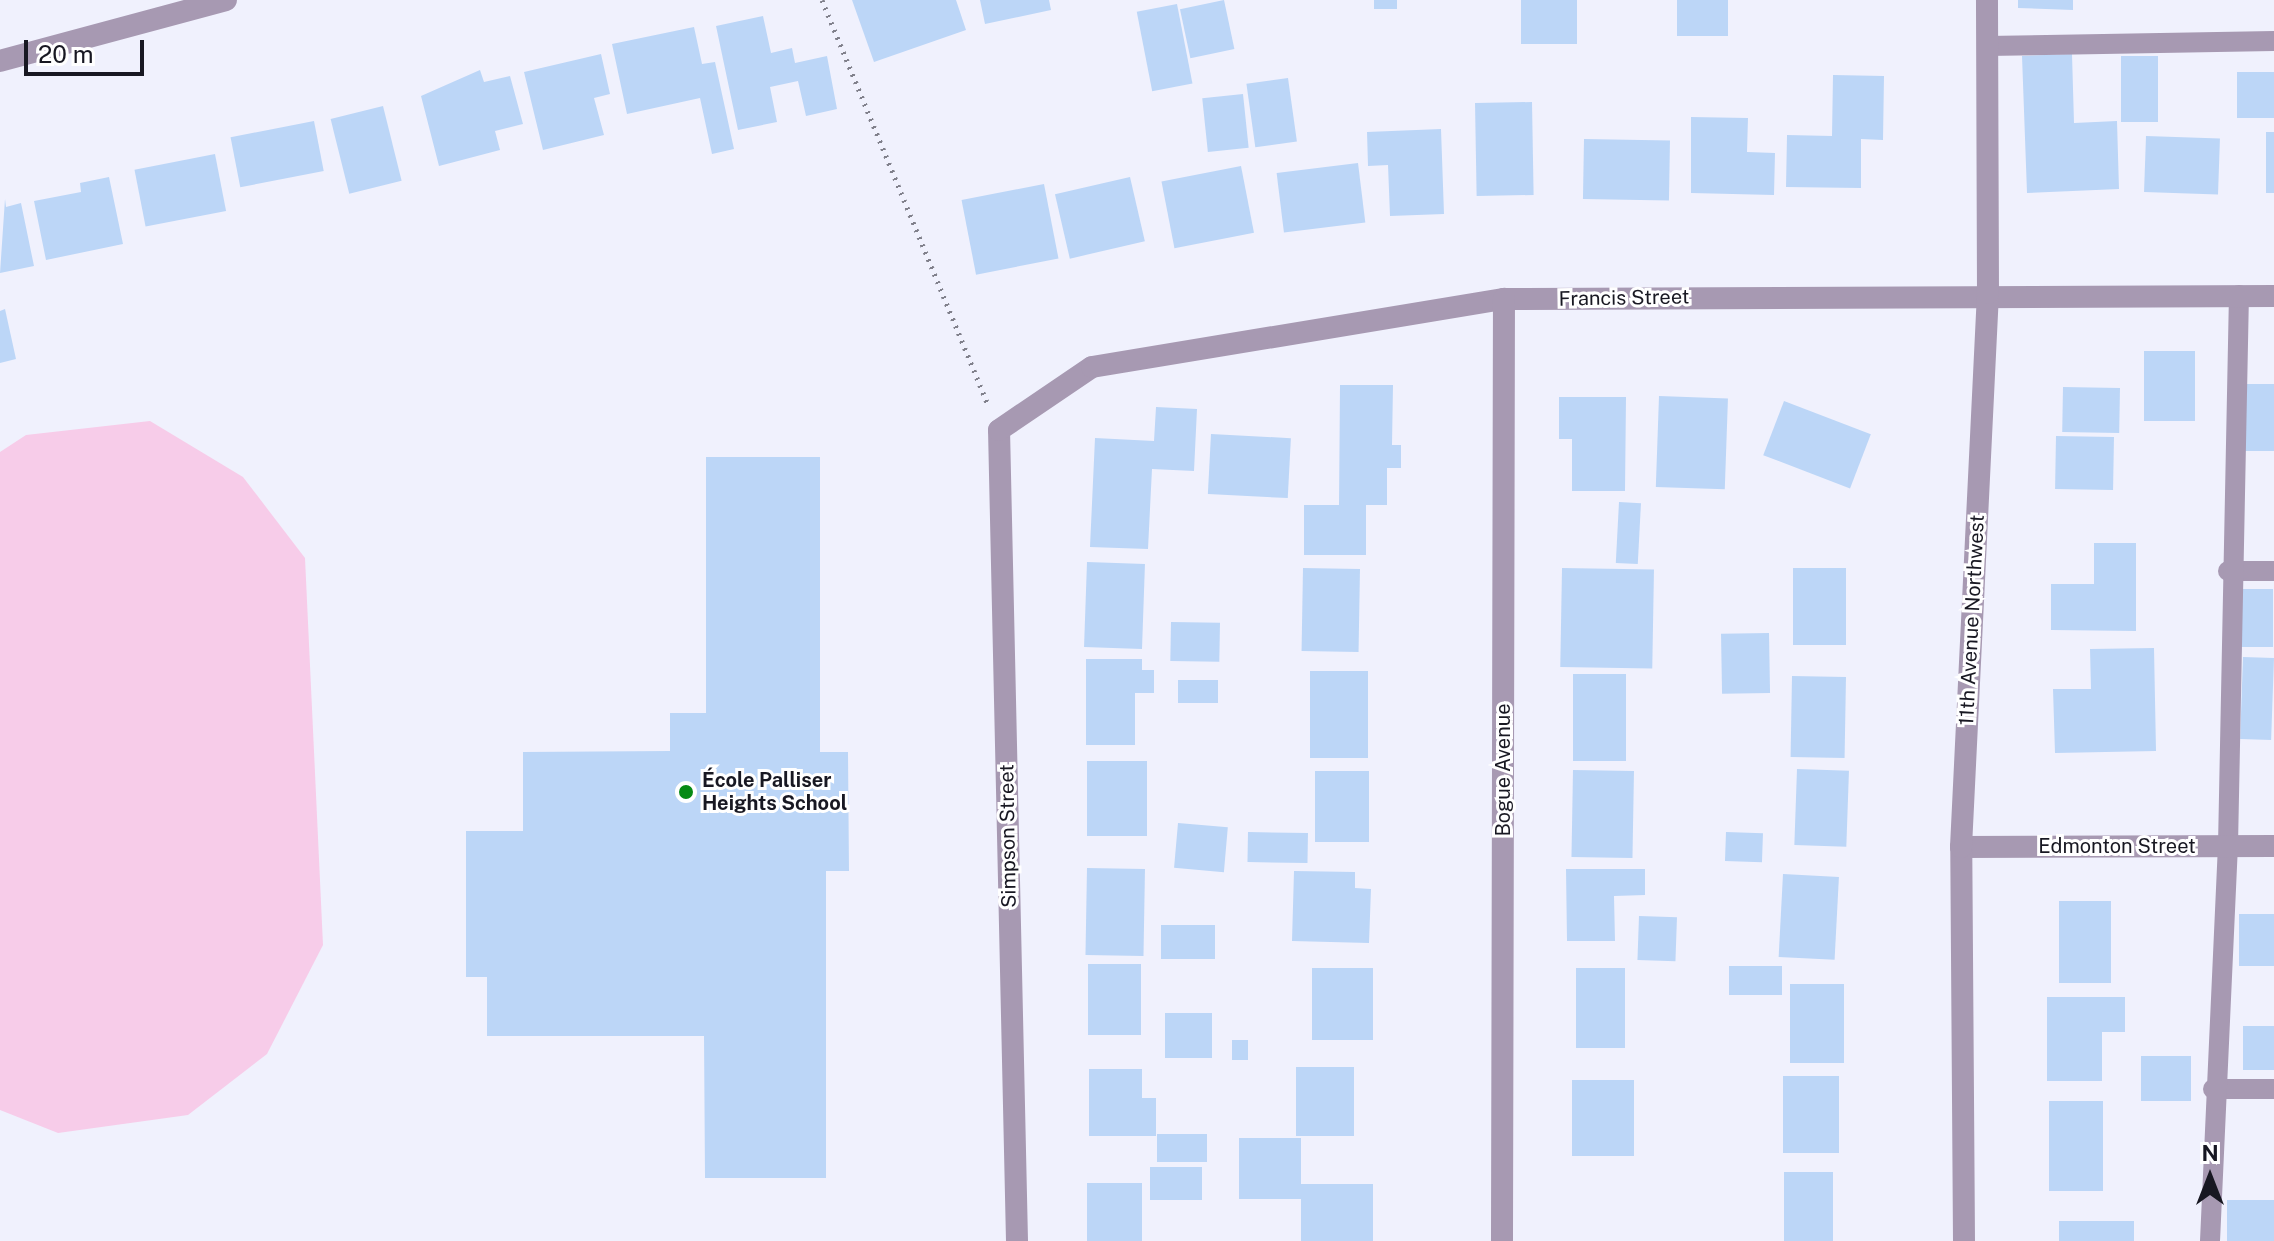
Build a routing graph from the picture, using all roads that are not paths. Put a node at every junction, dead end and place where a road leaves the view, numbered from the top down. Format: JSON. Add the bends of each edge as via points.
{"nodes":[{"id":1,"x":226,"y":0,"type":"edge"},
{"id":2,"x":1987,"y":0,"type":"edge"},
{"id":3,"x":2274,"y":41,"type":"edge"},
{"id":4,"x":1987,"y":46,"type":"junction"},
{"id":5,"x":0,"y":61,"type":"edge"},
{"id":6,"x":1988,"y":293,"type":"junction"},
{"id":7,"x":2239,"y":295,"type":"junction"},
{"id":8,"x":2274,"y":296,"type":"edge"},
{"id":9,"x":1504,"y":299,"type":"junction"},
{"id":10,"x":999,"y":430,"type":"joint"},
{"id":11,"x":2228,"y":571,"type":"junction"},
{"id":12,"x":2274,"y":571,"type":"edge"},
{"id":13,"x":2228,"y":846,"type":"junction"},
{"id":14,"x":2274,"y":846,"type":"edge"},
{"id":15,"x":1961,"y":847,"type":"junction"},
{"id":16,"x":2213,"y":1089,"type":"junction"},
{"id":17,"x":2274,"y":1089,"type":"edge"},
{"id":18,"x":1017,"y":1241,"type":"edge"},
{"id":19,"x":1502,"y":1241,"type":"edge"},
{"id":20,"x":1964,"y":1241,"type":"edge"},
{"id":21,"x":2210,"y":1241,"type":"edge"}],
"edges":[{"from":1,"to":5,"type":"street"},
{"from":2,"to":4,"type":"street","name":"11th Avenue Northwest"},
{"from":3,"to":4,"type":"lane"},
{"from":4,"to":6,"type":"street","name":"11th Avenue Northwest"},
{"from":6,"to":7,"type":"street","name":"Francis Street"},
{"from":6,"to":9,"type":"street","name":"Francis Street"},
{"from":6,"to":15,"type":"street","name":"11th Avenue Northwest"},
{"from":7,"to":8,"type":"street","name":"Francis Street"},
{"from":7,"to":11,"type":"lane"},
{"from":9,"to":10,"type":"street","name":"Francis Street","via":[[1092,367]]},
{"from":9,"to":19,"type":"street","name":"Bogue Avenue"},
{"from":10,"to":18,"type":"street","name":"Simpson Street"},
{"from":11,"to":12,"type":"lane"},
{"from":11,"to":13,"type":"lane"},
{"from":13,"to":14,"type":"street","name":"Edmonton Street"},
{"from":13,"to":15,"type":"street","name":"Edmonton Street"},
{"from":13,"to":16,"type":"lane"},
{"from":15,"to":20,"type":"street","name":"11th Avenue Northwest"},
{"from":16,"to":17,"type":"lane"},
{"from":16,"to":21,"type":"lane"}]}
